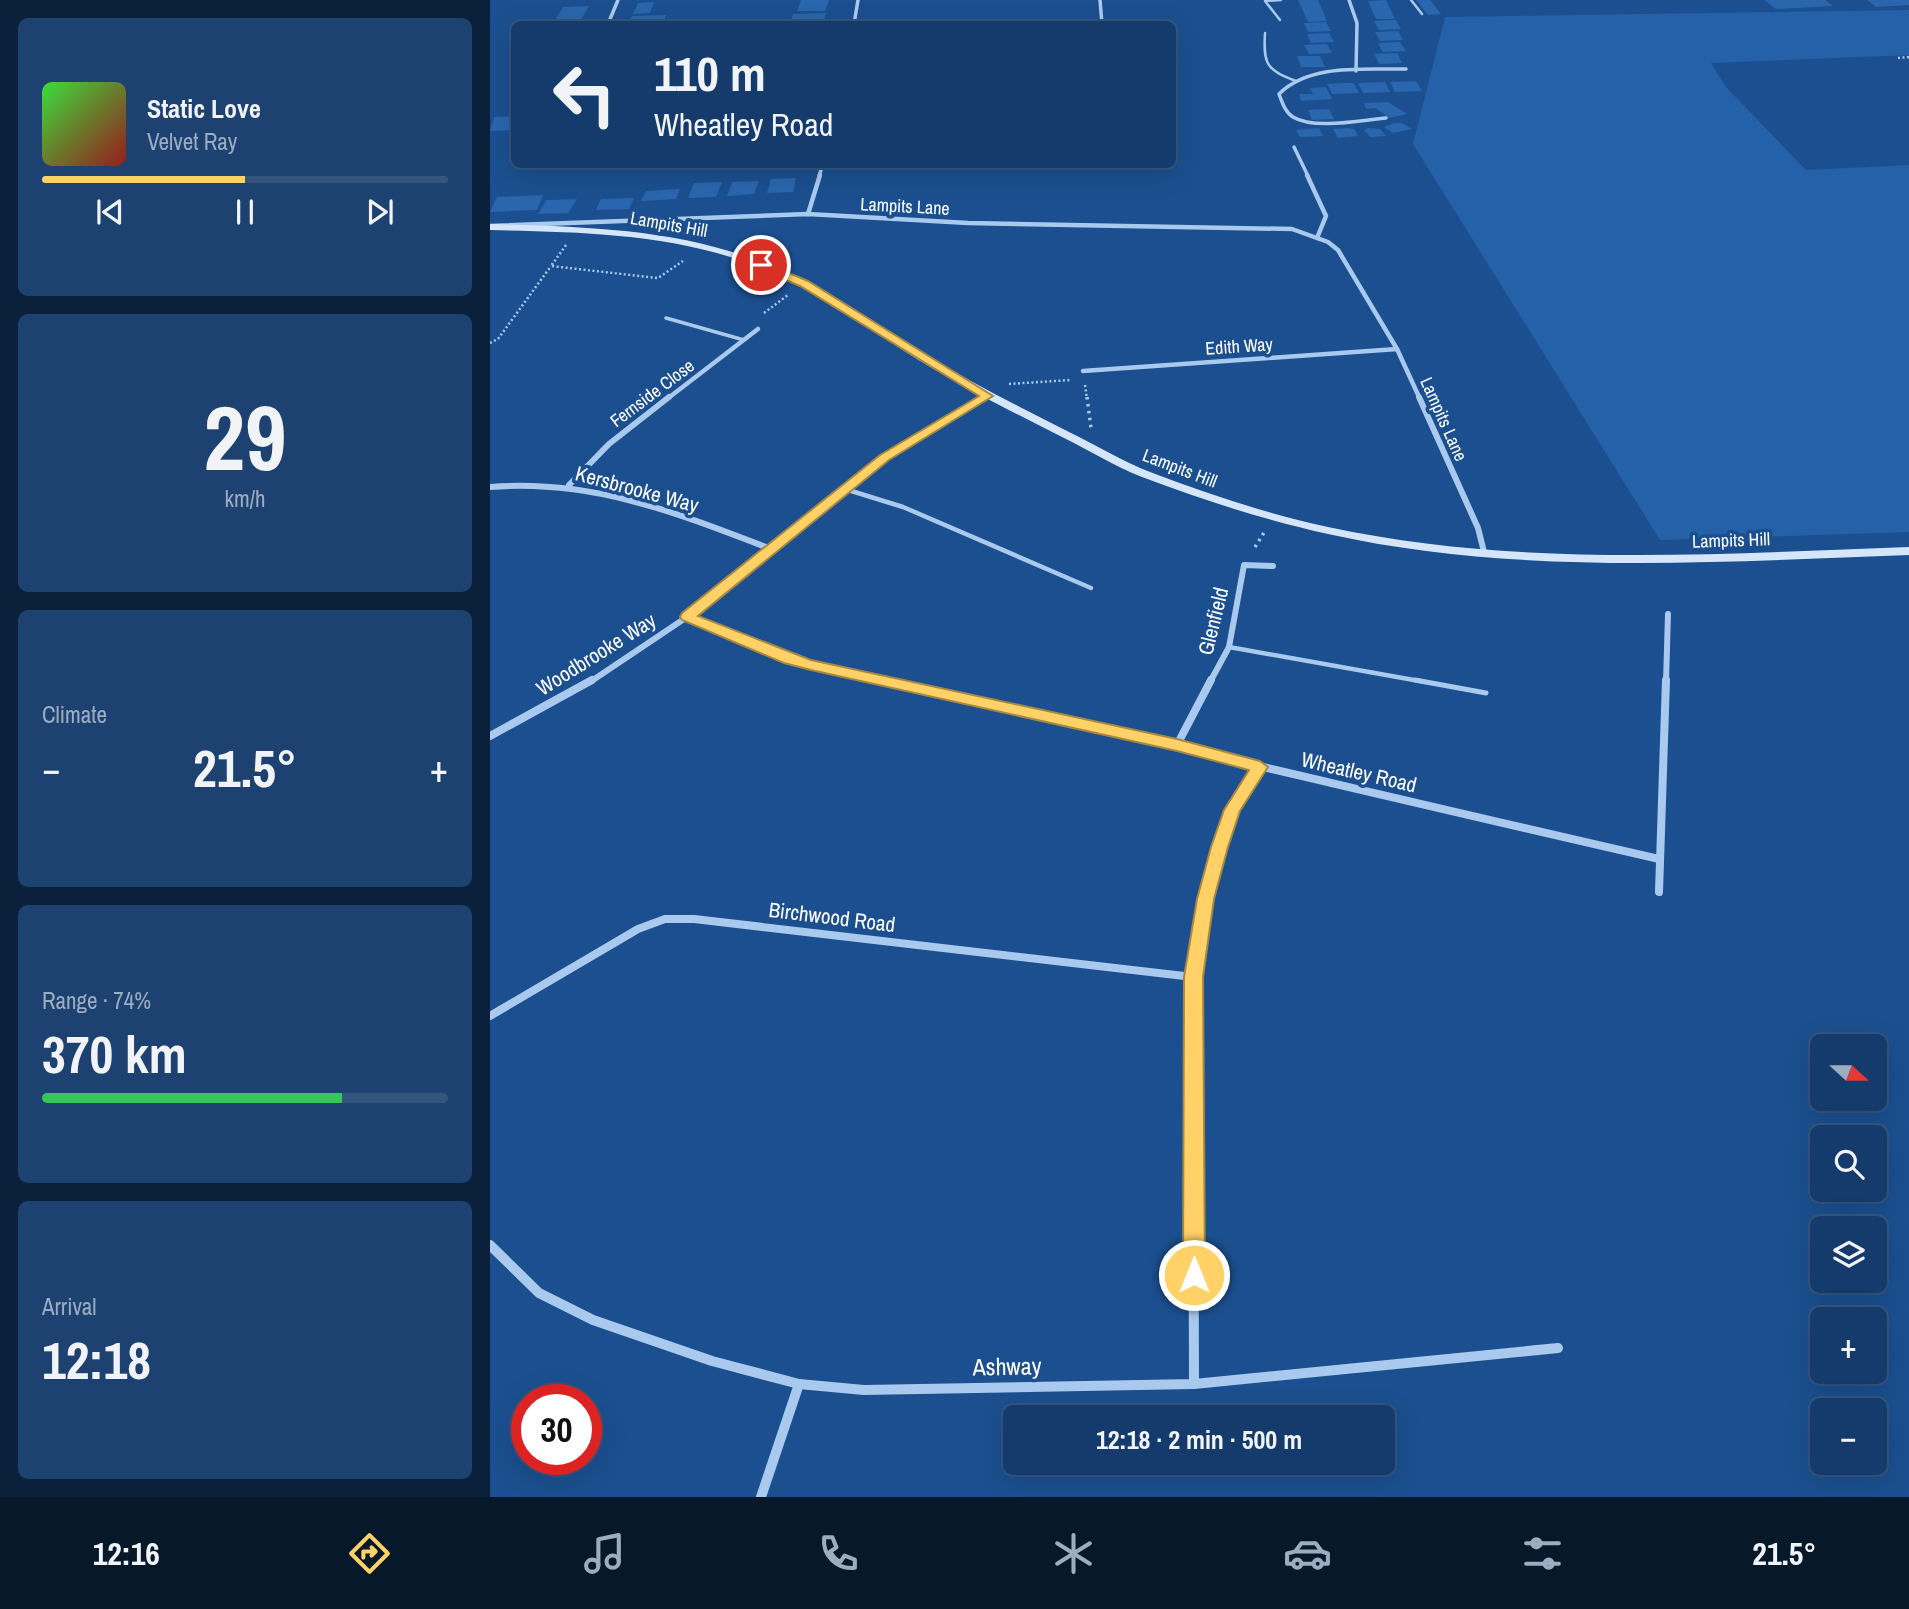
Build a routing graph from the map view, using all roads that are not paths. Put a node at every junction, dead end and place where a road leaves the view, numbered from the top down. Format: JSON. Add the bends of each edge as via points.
{"nodes":[{"id":1,"x":618,"y":0,"type":"edge"},
{"id":2,"x":858,"y":0,"type":"edge"},
{"id":3,"x":1100,"y":0,"type":"edge"},
{"id":4,"x":1281,"y":0,"type":"edge"},
{"id":5,"x":1349,"y":0,"type":"edge"},
{"id":6,"x":1411,"y":0,"type":"edge"},
{"id":7,"x":1422,"y":14,"type":"dead end"},
{"id":8,"x":1280,"y":20,"type":"dead end"},
{"id":9,"x":609,"y":21,"type":"edge"},
{"id":10,"x":854,"y":21,"type":"edge"},
{"id":11,"x":1102,"y":21,"type":"edge"},
{"id":12,"x":1265,"y":33,"type":"dead end"},
{"id":13,"x":1406,"y":69,"type":"dead end"},
{"id":14,"x":1356,"y":71,"type":"junction"},
{"id":15,"x":1296,"y":81,"type":"junction"},
{"id":16,"x":1386,"y":118,"type":"dead end"},
{"id":17,"x":1294,"y":147,"type":"dead end"},
{"id":18,"x":822,"y":168,"type":"edge"},
{"id":19,"x":808,"y":214,"type":"junction"},
{"id":20,"x":490,"y":226,"type":"edge"},
{"id":21,"x":1317,"y":238,"type":"junction"},
{"id":22,"x":666,"y":318,"type":"dead end"},
{"id":23,"x":758,"y":329,"type":"road end"},
{"id":24,"x":744,"y":340,"type":"junction"},
{"id":25,"x":1397,"y":349,"type":"junction"},
{"id":26,"x":1083,"y":371,"type":"road end"},
{"id":27,"x":987,"y":396,"type":"junction"},
{"id":28,"x":569,"y":485,"type":"junction"},
{"id":29,"x":490,"y":487,"type":"edge"},
{"id":30,"x":844,"y":488,"type":"junction"},
{"id":31,"x":771,"y":549,"type":"junction"},
{"id":32,"x":1909,"y":551,"type":"edge"},
{"id":33,"x":1485,"y":552,"type":"junction"},
{"id":34,"x":1273,"y":566,"type":"dead end"},
{"id":35,"x":1091,"y":588,"type":"dead end"},
{"id":36,"x":1668,"y":614,"type":"dead end"},
{"id":37,"x":687,"y":617,"type":"junction"},
{"id":38,"x":1229,"y":647,"type":"junction"},
{"id":39,"x":1486,"y":693,"type":"dead end"},
{"id":40,"x":490,"y":736,"type":"edge"},
{"id":41,"x":1177,"y":745,"type":"junction"},
{"id":42,"x":1260,"y":767,"type":"junction"},
{"id":43,"x":1659,"y":859,"type":"junction"},
{"id":44,"x":1659,"y":892,"type":"dead end"},
{"id":45,"x":1193,"y":977,"type":"junction"},
{"id":46,"x":490,"y":1016,"type":"edge"},
{"id":47,"x":490,"y":1245,"type":"edge"},
{"id":48,"x":1558,"y":1348,"type":"dead end"},
{"id":49,"x":799,"y":1384,"type":"junction"},
{"id":50,"x":1194,"y":1384,"type":"junction"},
{"id":51,"x":761,"y":1497,"type":"edge"}],
"edges":[{"from":1,"to":9,"type":"street"},
{"from":2,"to":10,"type":"street"},
{"from":3,"to":11,"type":"street"},
{"from":4,"to":8,"type":"lane","via":[[1265,1]]},
{"from":5,"to":14,"type":"street","via":[[1357,23]]},
{"from":6,"to":7,"type":"lane"},
{"from":12,"to":15,"type":"lane","via":[[1262,60],[1278,74]]},
{"from":13,"to":14,"type":"street"},
{"from":14,"to":15,"type":"street"},
{"from":15,"to":16,"type":"street","via":[[1279,94],[1298,120]]},
{"from":17,"to":21,"type":"street","via":[[1326,216]]},
{"from":18,"to":19,"type":"street"},
{"from":19,"to":20,"type":"street","name":"Lampits Lane"},
{"from":19,"to":21,"type":"street","name":"Lampits Lane","via":[[968,223],[1292,229]]},
{"from":20,"to":27,"type":"main road","name":"Lampits Hill","via":[[636,234],[757,263],[804,284]]},
{"from":21,"to":25,"type":"street","name":"Lampits Lane","via":[[1338,250]]},
{"from":22,"to":24,"type":"lane"},
{"from":23,"to":24,"type":"street","name":"Fernside Close"},
{"from":24,"to":28,"type":"street","name":"Fernside Close","via":[[609,444]]},
{"from":25,"to":26,"type":"street","name":"Edith Way"},
{"from":25,"to":33,"type":"street","name":"Lampits Lane"},
{"from":27,"to":30,"type":"street","name":"Woodbrooke Way","via":[[884,458]]},
{"from":27,"to":33,"type":"main road","name":"Lampits Hill","via":[[1142,473],[1273,518],[1394,542]]},
{"from":28,"to":29,"type":"street","name":"Kersbrooke Way"},
{"from":28,"to":31,"type":"street","name":"Kersbrooke Way","via":[[677,514]]},
{"from":30,"to":31,"type":"street","name":"Woodbrooke Way"},
{"from":30,"to":35,"type":"lane","via":[[903,507]]},
{"from":31,"to":37,"type":"street","name":"Woodbrooke Way"},
{"from":32,"to":33,"type":"main road","name":"Lampits Hill","via":[[1642,561]]},
{"from":34,"to":38,"type":"street","name":"Glenfield","via":[[1244,565]]},
{"from":36,"to":43,"type":"street"},
{"from":37,"to":40,"type":"street","name":"Woodbrooke Way","via":[[584,686]]},
{"from":37,"to":41,"type":"street","name":"Wheatley Road","via":[[811,665]]},
{"from":38,"to":39,"type":"lane"},
{"from":38,"to":41,"type":"street","name":"Glenfield"},
{"from":41,"to":42,"type":"street","name":"Wheatley Road"},
{"from":42,"to":43,"type":"street","name":"Wheatley Road"},
{"from":42,"to":45,"type":"street","via":[[1233,810],[1220,847],[1205,899]]},
{"from":43,"to":44,"type":"street"},
{"from":45,"to":46,"type":"street","name":"Birchwood Road","via":[[666,919],[638,929]]},
{"from":45,"to":50,"type":"street"},
{"from":47,"to":49,"type":"street","name":"Ashway","via":[[539,1293],[593,1320],[712,1361]]},
{"from":48,"to":50,"type":"street","name":"Ashway"},
{"from":49,"to":50,"type":"street","name":"Ashway","via":[[864,1390]]},
{"from":49,"to":51,"type":"street"}]}
